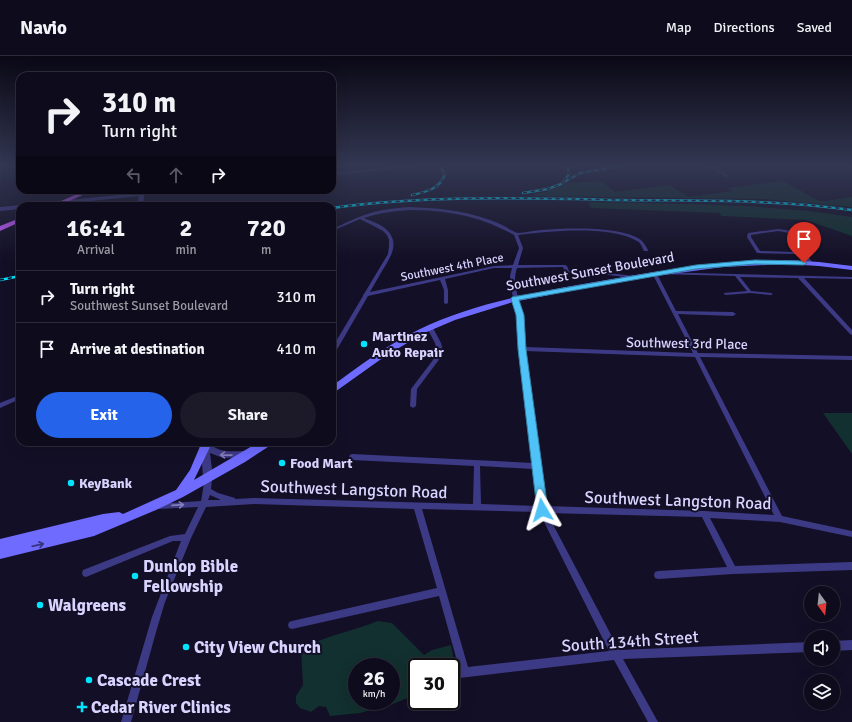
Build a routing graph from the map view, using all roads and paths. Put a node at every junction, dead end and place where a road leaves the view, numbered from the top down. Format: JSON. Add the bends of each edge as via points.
{"nodes":[{"id":1,"x":65,"y":197,"type":"edge"},
{"id":2,"x":74,"y":197,"type":"edge"},
{"id":3,"x":86,"y":197,"type":"edge"},
{"id":4,"x":107,"y":197,"type":"edge"},
{"id":5,"x":94,"y":199,"type":"junction"},
{"id":6,"x":54,"y":202,"type":"edge"},
{"id":7,"x":61,"y":202,"type":"joint"},
{"id":8,"x":16,"y":207,"type":"edge"},
{"id":9,"x":0,"y":209,"type":"edge"},
{"id":10,"x":16,"y":218,"type":"edge"},
{"id":11,"x":361,"y":218,"type":"junction"},
{"id":12,"x":16,"y":222,"type":"edge"},
{"id":13,"x":0,"y":224,"type":"edge"},
{"id":14,"x":336,"y":228,"type":"edge"},
{"id":15,"x":0,"y":229,"type":"edge"},
{"id":16,"x":516,"y":234,"type":"junction"},
{"id":17,"x":646,"y":250,"type":"dead end"},
{"id":18,"x":802,"y":253,"type":"junction"},
{"id":19,"x":811,"y":264,"type":"junction"},
{"id":20,"x":515,"y":265,"type":"junction"},
{"id":21,"x":852,"y":268,"type":"edge"},
{"id":22,"x":654,"y":273,"type":"junction"},
{"id":23,"x":736,"y":275,"type":"junction"},
{"id":24,"x":799,"y":276,"type":"junction"},
{"id":25,"x":634,"y":277,"type":"junction"},
{"id":26,"x":442,"y":278,"type":"junction"},
{"id":27,"x":852,"y":278,"type":"edge"},
{"id":28,"x":750,"y":292,"type":"junction"},
{"id":29,"x":726,"y":294,"type":"dead end"},
{"id":30,"x":771,"y":294,"type":"dead end"},
{"id":31,"x":365,"y":295,"type":"junction"},
{"id":32,"x":514,"y":299,"type":"junction"},
{"id":33,"x":446,"y":303,"type":"dead end"},
{"id":34,"x":674,"y":312,"type":"junction"},
{"id":35,"x":733,"y":314,"type":"dead end"},
{"id":36,"x":430,"y":328,"type":"junction"},
{"id":37,"x":852,"y":333,"type":"edge"},
{"id":38,"x":336,"y":346,"type":"edge"},
{"id":39,"x":522,"y":349,"type":"junction"},
{"id":40,"x":696,"y":355,"type":"junction"},
{"id":41,"x":852,"y":358,"type":"edge"},
{"id":42,"x":336,"y":388,"type":"edge"},
{"id":43,"x":16,"y":399,"type":"edge"},
{"id":44,"x":0,"y":406,"type":"edge"},
{"id":45,"x":413,"y":406,"type":"dead end"},
{"id":46,"x":204,"y":446,"type":"edge"},
{"id":47,"x":205,"y":446,"type":"edge"},
{"id":48,"x":208,"y":446,"type":"edge"},
{"id":49,"x":261,"y":446,"type":"edge"},
{"id":50,"x":250,"y":453,"type":"junction"},
{"id":51,"x":352,"y":457,"type":"dead end"},
{"id":52,"x":477,"y":463,"type":"junction"},
{"id":53,"x":537,"y":466,"type":"junction"},
{"id":54,"x":208,"y":478,"type":"junction"},
{"id":55,"x":208,"y":491,"type":"junction"},
{"id":56,"x":179,"y":494,"type":"junction"},
{"id":57,"x":237,"y":501,"type":"junction"},
{"id":58,"x":204,"y":503,"type":"junction"},
{"id":59,"x":417,"y":506,"type":"junction"},
{"id":60,"x":152,"y":507,"type":"junction"},
{"id":61,"x":477,"y":508,"type":"junction"},
{"id":62,"x":542,"y":510,"type":"junction"},
{"id":63,"x":704,"y":514,"type":"junction"},
{"id":64,"x":131,"y":515,"type":"junction"},
{"id":65,"x":780,"y":519,"type":"junction"},
{"id":66,"x":852,"y":534,"type":"edge"},
{"id":67,"x":187,"y":537,"type":"junction"},
{"id":68,"x":0,"y":544,"type":"edge"},
{"id":69,"x":0,"y":554,"type":"edge"},
{"id":70,"x":852,"y":566,"type":"edge"},
{"id":71,"x":733,"y":570,"type":"junction"},
{"id":72,"x":86,"y":573,"type":"dead end"},
{"id":73,"x":658,"y":575,"type":"dead end"},
{"id":74,"x":442,"y":591,"type":"junction"},
{"id":75,"x":292,"y":625,"type":"dead end"},
{"id":76,"x":852,"y":645,"type":"edge"},
{"id":77,"x":840,"y":646,"type":"edge"},
{"id":78,"x":804,"y":647,"type":"edge"},
{"id":79,"x":616,"y":655,"type":"junction"},
{"id":80,"x":465,"y":672,"type":"junction"},
{"id":81,"x":460,"y":673,"type":"edge"},
{"id":82,"x":126,"y":722,"type":"edge"},
{"id":83,"x":653,"y":722,"type":"edge"}],
"edges":[{"from":1,"to":6,"type":"main road"},
{"from":2,"to":7,"type":"main road"},
{"from":3,"to":5,"type":"main road"},
{"from":4,"to":5,"type":"street"},
{"from":5,"to":7,"type":"street"},
{"from":8,"to":9,"type":"street"},
{"from":10,"to":13,"type":"main road"},
{"from":11,"to":14,"type":"street"},
{"from":11,"to":16,"type":"street","via":[[382,212],[434,209],[483,219]]},
{"from":11,"to":31,"type":"street","via":[[388,233],[392,244],[390,254]]},
{"from":12,"to":15,"type":"main road"},
{"from":16,"to":17,"type":"street","via":[[550,230],[614,232],[638,240]]},
{"from":16,"to":20,"type":"street","via":[[521,248]]},
{"from":18,"to":18,"type":"street","via":[[813,248],[804,236],[799,234],[778,230],[749,234],[748,237],[759,252]]},
{"from":18,"to":19,"type":"street"},
{"from":19,"to":21,"type":"main road","name":"Southwest Sunset Boulevard"},
{"from":19,"to":22,"type":"main road","name":"Southwest Sunset Boulevard","via":[[734,263]]},
{"from":20,"to":25,"type":"street","name":"Southwest 4th Place","via":[[565,266],[567,272]]},
{"from":20,"to":26,"type":"street","name":"Southwest 4th Place"},
{"from":20,"to":32,"type":"street","via":[[512,276]]},
{"from":22,"to":23,"type":"street"},
{"from":22,"to":25,"type":"main road","name":"Southwest Sunset Boulevard"},
{"from":22,"to":34,"type":"street"},
{"from":23,"to":24,"type":"street"},
{"from":23,"to":28,"type":"street"},
{"from":24,"to":27,"type":"street"},
{"from":24,"to":37,"type":"street"},
{"from":25,"to":32,"type":"main road","name":"Southwest Sunset Boulevard"},
{"from":26,"to":31,"type":"street","name":"Southwest 4th Place"},
{"from":26,"to":33,"type":"street","via":[[446,290]]},
{"from":28,"to":29,"type":"street"},
{"from":28,"to":30,"type":"street"},
{"from":31,"to":38,"type":"street"},
{"from":32,"to":36,"type":"main road","name":"Southwest Sunset Boulevard","via":[[472,310]]},
{"from":32,"to":39,"type":"street","via":[[520,315]]},
{"from":34,"to":35,"type":"street"},
{"from":34,"to":40,"type":"street"},
{"from":36,"to":42,"type":"main road","name":"Southwest Sunset Boulevard","via":[[383,354]]},
{"from":36,"to":45,"type":"street","via":[[440,352],[414,389]]},
{"from":39,"to":40,"type":"street","name":"Southwest 3rd Place"},
{"from":39,"to":53,"type":"street"},
{"from":40,"to":41,"type":"street","name":"Southwest 3rd Place"},
{"from":40,"to":65,"type":"street"},
{"from":43,"to":44,"type":"street"},
{"from":46,"to":56,"type":"main road","via":[[194,472]]},
{"from":47,"to":54,"type":"street"},
{"from":50,"to":48,"type":"street","one_way":true,"via":[[223,455]]},
{"from":49,"to":50,"type":"main road"},
{"from":50,"to":54,"type":"main road"},
{"from":51,"to":52,"type":"street"},
{"from":52,"to":53,"type":"street"},
{"from":52,"to":61,"type":"street"},
{"from":53,"to":62,"type":"street"},
{"from":54,"to":55,"type":"street"},
{"from":54,"to":56,"type":"main road"},
{"from":55,"to":57,"type":"street","name":"Southwest Langston Road"},
{"from":55,"to":58,"type":"street"},
{"from":56,"to":60,"type":"main road"},
{"from":57,"to":58,"type":"street","name":"Southwest Langston Road"},
{"from":57,"to":59,"type":"street","name":"Southwest Langston Road"},
{"from":60,"to":58,"type":"street","name":"Southwest Langston Road","one_way":true},
{"from":58,"to":67,"type":"street"},
{"from":59,"to":61,"type":"street","name":"Southwest Langston Road"},
{"from":59,"to":74,"type":"street"},
{"from":60,"to":64,"type":"main road"},
{"from":61,"to":62,"type":"street","name":"Southwest Langston Road"},
{"from":62,"to":63,"type":"street","name":"Southwest Langston Road"},
{"from":62,"to":79,"type":"street"},
{"from":63,"to":65,"type":"street","name":"Southwest Langston Road"},
{"from":63,"to":71,"type":"street"},
{"from":64,"to":68,"type":"main road","via":[[103,519]]},
{"from":69,"to":64,"type":"main road","one_way":true,"via":[[94,531]]},
{"from":65,"to":66,"type":"street","name":"Southwest Langston Road"},
{"from":67,"to":72,"type":"street","via":[[173,538]]},
{"from":67,"to":82,"type":"street","via":[[146,646]]},
{"from":70,"to":71,"type":"street"},
{"from":71,"to":73,"type":"street"},
{"from":74,"to":75,"type":"street"},
{"from":74,"to":80,"type":"street"},
{"from":76,"to":77,"type":"street"},
{"from":78,"to":79,"type":"street","name":"South 134th Street"},
{"from":79,"to":80,"type":"street","name":"South 134th Street"},
{"from":79,"to":83,"type":"street"},
{"from":80,"to":81,"type":"street","name":"South 134th Street"}]}
